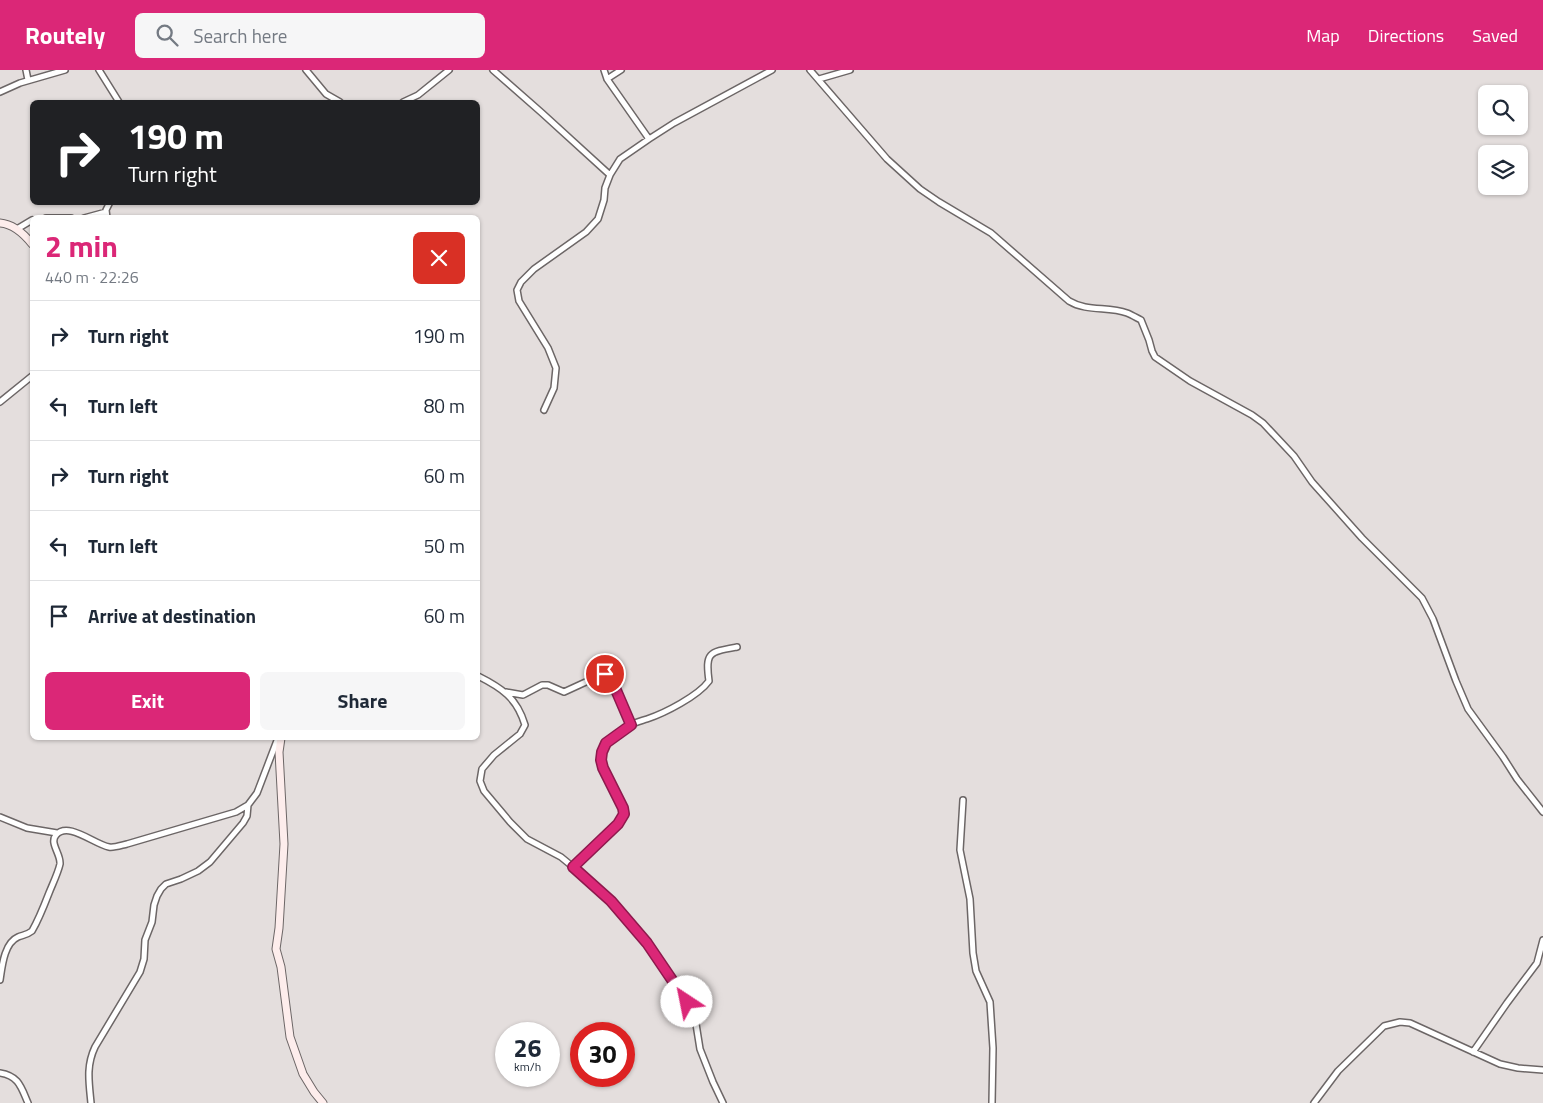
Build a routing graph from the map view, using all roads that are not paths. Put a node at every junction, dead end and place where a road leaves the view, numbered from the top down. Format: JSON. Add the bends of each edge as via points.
{"nodes":[{"id":1,"x":26,"y":70,"type":"edge"},
{"id":2,"x":65,"y":70,"type":"edge"},
{"id":3,"x":99,"y":70,"type":"edge"},
{"id":4,"x":306,"y":70,"type":"edge"},
{"id":5,"x":449,"y":70,"type":"edge"},
{"id":6,"x":493,"y":70,"type":"edge"},
{"id":7,"x":604,"y":70,"type":"edge"},
{"id":8,"x":621,"y":70,"type":"edge"},
{"id":9,"x":772,"y":70,"type":"edge"},
{"id":10,"x":810,"y":70,"type":"edge"},
{"id":11,"x":850,"y":70,"type":"edge"},
{"id":12,"x":607,"y":79,"type":"junction"},
{"id":13,"x":820,"y":79,"type":"junction"},
{"id":14,"x":28,"y":80,"type":"junction"},
{"id":15,"x":0,"y":92,"type":"edge"},
{"id":16,"x":118,"y":100,"type":"edge"},
{"id":17,"x":336,"y":100,"type":"edge"},
{"id":18,"x":407,"y":100,"type":"edge"},
{"id":19,"x":648,"y":138,"type":"junction"},
{"id":20,"x":610,"y":175,"type":"junction"},
{"id":21,"x":30,"y":221,"type":"edge"},
{"id":22,"x":0,"y":223,"type":"edge"},
{"id":23,"x":17,"y":229,"type":"junction"},
{"id":24,"x":30,"y":242,"type":"edge"},
{"id":25,"x":30,"y":378,"type":"edge"},
{"id":26,"x":0,"y":402,"type":"edge"},
{"id":27,"x":544,"y":410,"type":"dead end"},
{"id":28,"x":737,"y":646,"type":"dead end"},
{"id":29,"x":480,"y":677,"type":"edge"},
{"id":30,"x":505,"y":692,"type":"junction"},
{"id":31,"x":631,"y":725,"type":"junction"},
{"id":32,"x":279,"y":740,"type":"edge"},
{"id":33,"x":280,"y":740,"type":"edge"},
{"id":34,"x":963,"y":800,"type":"dead end"},
{"id":35,"x":248,"y":805,"type":"junction"},
{"id":36,"x":1543,"y":812,"type":"edge"},
{"id":37,"x":0,"y":817,"type":"edge"},
{"id":38,"x":57,"y":833,"type":"junction"},
{"id":39,"x":573,"y":867,"type":"junction"},
{"id":40,"x":1543,"y":940,"type":"edge"},
{"id":41,"x":0,"y":980,"type":"edge"},
{"id":42,"x":1473,"y":1052,"type":"junction"},
{"id":43,"x":1543,"y":1070,"type":"edge"},
{"id":44,"x":0,"y":1073,"type":"edge"},
{"id":45,"x":28,"y":1103,"type":"edge"},
{"id":46,"x":91,"y":1103,"type":"edge"},
{"id":47,"x":323,"y":1103,"type":"edge"},
{"id":48,"x":723,"y":1103,"type":"edge"},
{"id":49,"x":992,"y":1103,"type":"edge"},
{"id":50,"x":1314,"y":1103,"type":"edge"}],
"edges":[{"from":1,"to":14,"type":"street"},
{"from":2,"to":14,"type":"street"},
{"from":3,"to":16,"type":"street"},
{"from":4,"to":17,"type":"street","via":[[326,94]]},
{"from":5,"to":18,"type":"street"},
{"from":6,"to":20,"type":"street"},
{"from":7,"to":12,"type":"street"},
{"from":8,"to":12,"type":"street"},
{"from":9,"to":19,"type":"street"},
{"from":10,"to":13,"type":"street"},
{"from":11,"to":13,"type":"street"},
{"from":12,"to":19,"type":"street"},
{"from":13,"to":36,"type":"street","via":[[887,159],[920,189],[991,233],[1069,301],[1086,308],[1127,312],[1142,320],[1155,357],[1263,423],[1355,531],[1422,598],[1468,709]]},
{"from":14,"to":15,"type":"street"},
{"from":19,"to":20,"type":"street","via":[[620,159]]},
{"from":20,"to":27,"type":"street","via":[[598,219],[586,232],[534,269],[517,290],[519,301],[548,348],[556,368],[554,388]]},
{"from":21,"to":23,"type":"street"},
{"from":22,"to":23,"type":"street"},
{"from":23,"to":24,"type":"street"},
{"from":25,"to":26,"type":"street"},
{"from":28,"to":31,"type":"street","via":[[712,653],[707,665],[709,681],[699,692],[666,711]]},
{"from":29,"to":30,"type":"street"},
{"from":30,"to":31,"type":"street","via":[[523,695],[542,685],[564,692],[605,674],[610,677]]},
{"from":30,"to":39,"type":"street","via":[[525,725],[520,734],[482,769],[480,781],[505,816],[527,839]]},
{"from":31,"to":39,"type":"street","via":[[606,743],[601,760],[624,814],[618,824]]},
{"from":32,"to":35,"type":"street","via":[[257,793]]},
{"from":33,"to":47,"type":"street","via":[[284,844],[276,949],[290,1037],[303,1074]]},
{"from":34,"to":49,"type":"street","via":[[960,850],[970,899],[976,972],[990,1002]]},
{"from":35,"to":38,"type":"street","via":[[208,822],[110,847],[72,830]]},
{"from":35,"to":46,"type":"street","via":[[243,823],[210,862],[182,879],[166,884],[157,896],[140,972],[90,1058]]},
{"from":37,"to":38,"type":"street","via":[[27,828]]},
{"from":38,"to":41,"type":"street","via":[[54,843],[60,863],[55,878],[32,931],[16,937],[8,947]]},
{"from":39,"to":48,"type":"street","via":[[611,901],[647,943],[687,1002],[696,1024],[700,1049]]},
{"from":40,"to":42,"type":"street","via":[[1538,963]]},
{"from":42,"to":43,"type":"street","via":[[1500,1064]]},
{"from":42,"to":50,"type":"street","via":[[1410,1023],[1384,1026],[1338,1071]]},
{"from":44,"to":45,"type":"street","via":[[16,1080]]}]}
